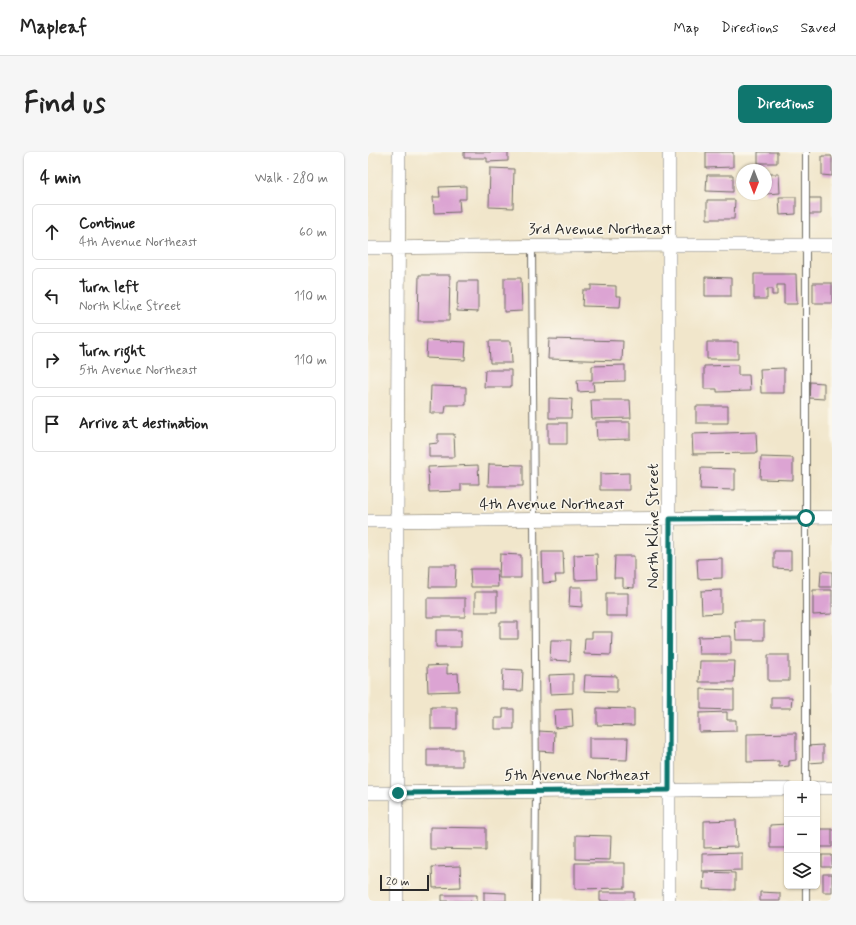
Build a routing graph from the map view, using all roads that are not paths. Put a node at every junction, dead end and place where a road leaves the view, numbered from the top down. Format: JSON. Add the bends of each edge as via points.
{"nodes":[{"id":1,"x":399,"y":152,"type":"edge"},
{"id":2,"x":669,"y":152,"type":"edge"},
{"id":3,"x":806,"y":152,"type":"edge"},
{"id":4,"x":669,"y":245,"type":"junction"},
{"id":5,"x":806,"y":245,"type":"junction"},
{"id":6,"x":832,"y":245,"type":"edge"},
{"id":7,"x":532,"y":246,"type":"junction"},
{"id":8,"x":368,"y":248,"type":"edge"},
{"id":9,"x":399,"y":248,"type":"junction"},
{"id":10,"x":832,"y":517,"type":"edge"},
{"id":11,"x":806,"y":518,"type":"junction"},
{"id":12,"x":670,"y":519,"type":"junction"},
{"id":13,"x":534,"y":520,"type":"junction"},
{"id":14,"x":368,"y":521,"type":"edge"},
{"id":15,"x":397,"y":521,"type":"junction"},
{"id":16,"x":806,"y":781,"type":"edge"},
{"id":17,"x":820,"y":788,"type":"edge"},
{"id":18,"x":832,"y":788,"type":"edge"},
{"id":19,"x":784,"y":789,"type":"edge"},
{"id":20,"x":669,"y":790,"type":"junction"},
{"id":21,"x":536,"y":791,"type":"junction"},
{"id":22,"x":368,"y":793,"type":"edge"},
{"id":23,"x":398,"y":793,"type":"junction"},
{"id":24,"x":806,"y":889,"type":"edge"},
{"id":25,"x":397,"y":901,"type":"edge"},
{"id":26,"x":535,"y":901,"type":"edge"},
{"id":27,"x":669,"y":901,"type":"edge"},
{"id":28,"x":806,"y":901,"type":"edge"}],
"edges":[{"from":1,"to":9,"type":"street"},
{"from":2,"to":4,"type":"street","name":"North Kline Street"},
{"from":3,"to":5,"type":"lane"},
{"from":4,"to":5,"type":"street","name":"3rd Avenue Northeast"},
{"from":4,"to":7,"type":"street","name":"3rd Avenue Northeast"},
{"from":4,"to":12,"type":"street","name":"North Kline Street"},
{"from":5,"to":6,"type":"street","name":"3rd Avenue Northeast"},
{"from":5,"to":11,"type":"lane"},
{"from":7,"to":9,"type":"street","name":"3rd Avenue Northeast"},
{"from":7,"to":13,"type":"lane"},
{"from":8,"to":9,"type":"street","name":"3rd Avenue Northeast"},
{"from":9,"to":15,"type":"street"},
{"from":10,"to":11,"type":"street","name":"4th Avenue Northeast"},
{"from":11,"to":12,"type":"street","name":"4th Avenue Northeast"},
{"from":11,"to":16,"type":"lane"},
{"from":12,"to":13,"type":"street","name":"4th Avenue Northeast"},
{"from":12,"to":20,"type":"street","name":"North Kline Street"},
{"from":13,"to":15,"type":"street","name":"4th Avenue Northeast"},
{"from":13,"to":21,"type":"lane"},
{"from":14,"to":15,"type":"street","name":"4th Avenue Northeast"},
{"from":15,"to":23,"type":"street"},
{"from":17,"to":18,"type":"street"},
{"from":19,"to":20,"type":"street","name":"5th Avenue Northeast"},
{"from":20,"to":21,"type":"street","name":"5th Avenue Northeast"},
{"from":20,"to":27,"type":"street","name":"North Kline Street"},
{"from":21,"to":23,"type":"street","name":"5th Avenue Northeast"},
{"from":21,"to":26,"type":"lane"},
{"from":22,"to":23,"type":"street","name":"5th Avenue Northeast"},
{"from":23,"to":25,"type":"street"},
{"from":24,"to":28,"type":"lane"}]}
